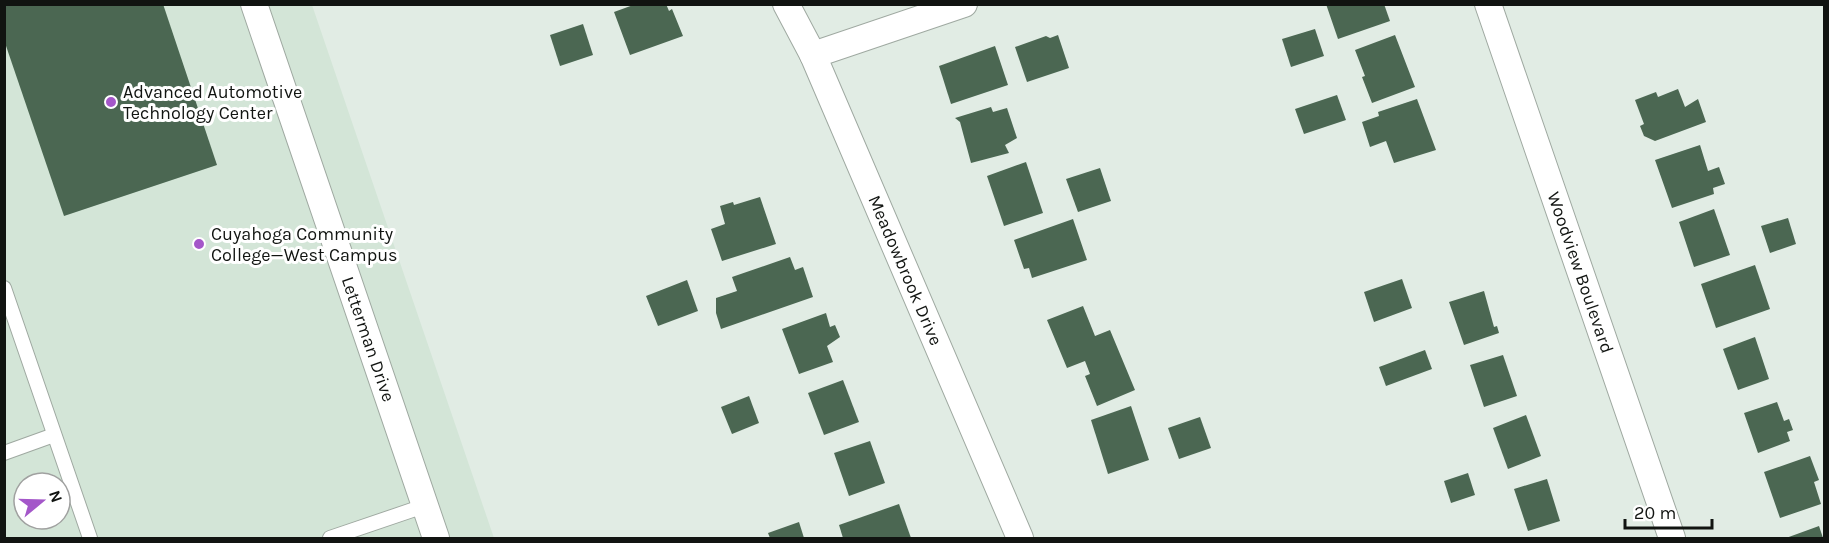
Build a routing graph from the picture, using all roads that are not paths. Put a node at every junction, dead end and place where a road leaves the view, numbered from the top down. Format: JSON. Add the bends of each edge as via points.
{"nodes":[{"id":1,"x":254,"y":4,"type":"edge"},
{"id":2,"x":786,"y":4,"type":"edge"},
{"id":3,"x":964,"y":4,"type":"edge"},
{"id":4,"x":1488,"y":4,"type":"edge"},
{"id":5,"x":813,"y":55,"type":"junction"},
{"id":6,"x":4,"y":288,"type":"edge"},
{"id":7,"x":54,"y":435,"type":"junction"},
{"id":8,"x":4,"y":453,"type":"edge"},
{"id":9,"x":424,"y":506,"type":"junction"},
{"id":10,"x":90,"y":538,"type":"edge"},
{"id":11,"x":330,"y":538,"type":"edge"},
{"id":12,"x":436,"y":538,"type":"edge"},
{"id":13,"x":1020,"y":538,"type":"edge"},
{"id":14,"x":1672,"y":538,"type":"edge"}],
"edges":[{"from":1,"to":9,"type":"street","name":"Letterman Drive"},
{"from":2,"to":5,"type":"street","name":"Meadowbrook Drive"},
{"from":3,"to":5,"type":"street"},
{"from":4,"to":14,"type":"street","name":"Woodview Boulevard"},
{"from":5,"to":13,"type":"street","name":"Meadowbrook Drive"},
{"from":6,"to":7,"type":"lane"},
{"from":7,"to":8,"type":"lane"},
{"from":7,"to":10,"type":"lane"},
{"from":9,"to":11,"type":"lane"},
{"from":9,"to":12,"type":"street","name":"Letterman Drive"}]}
